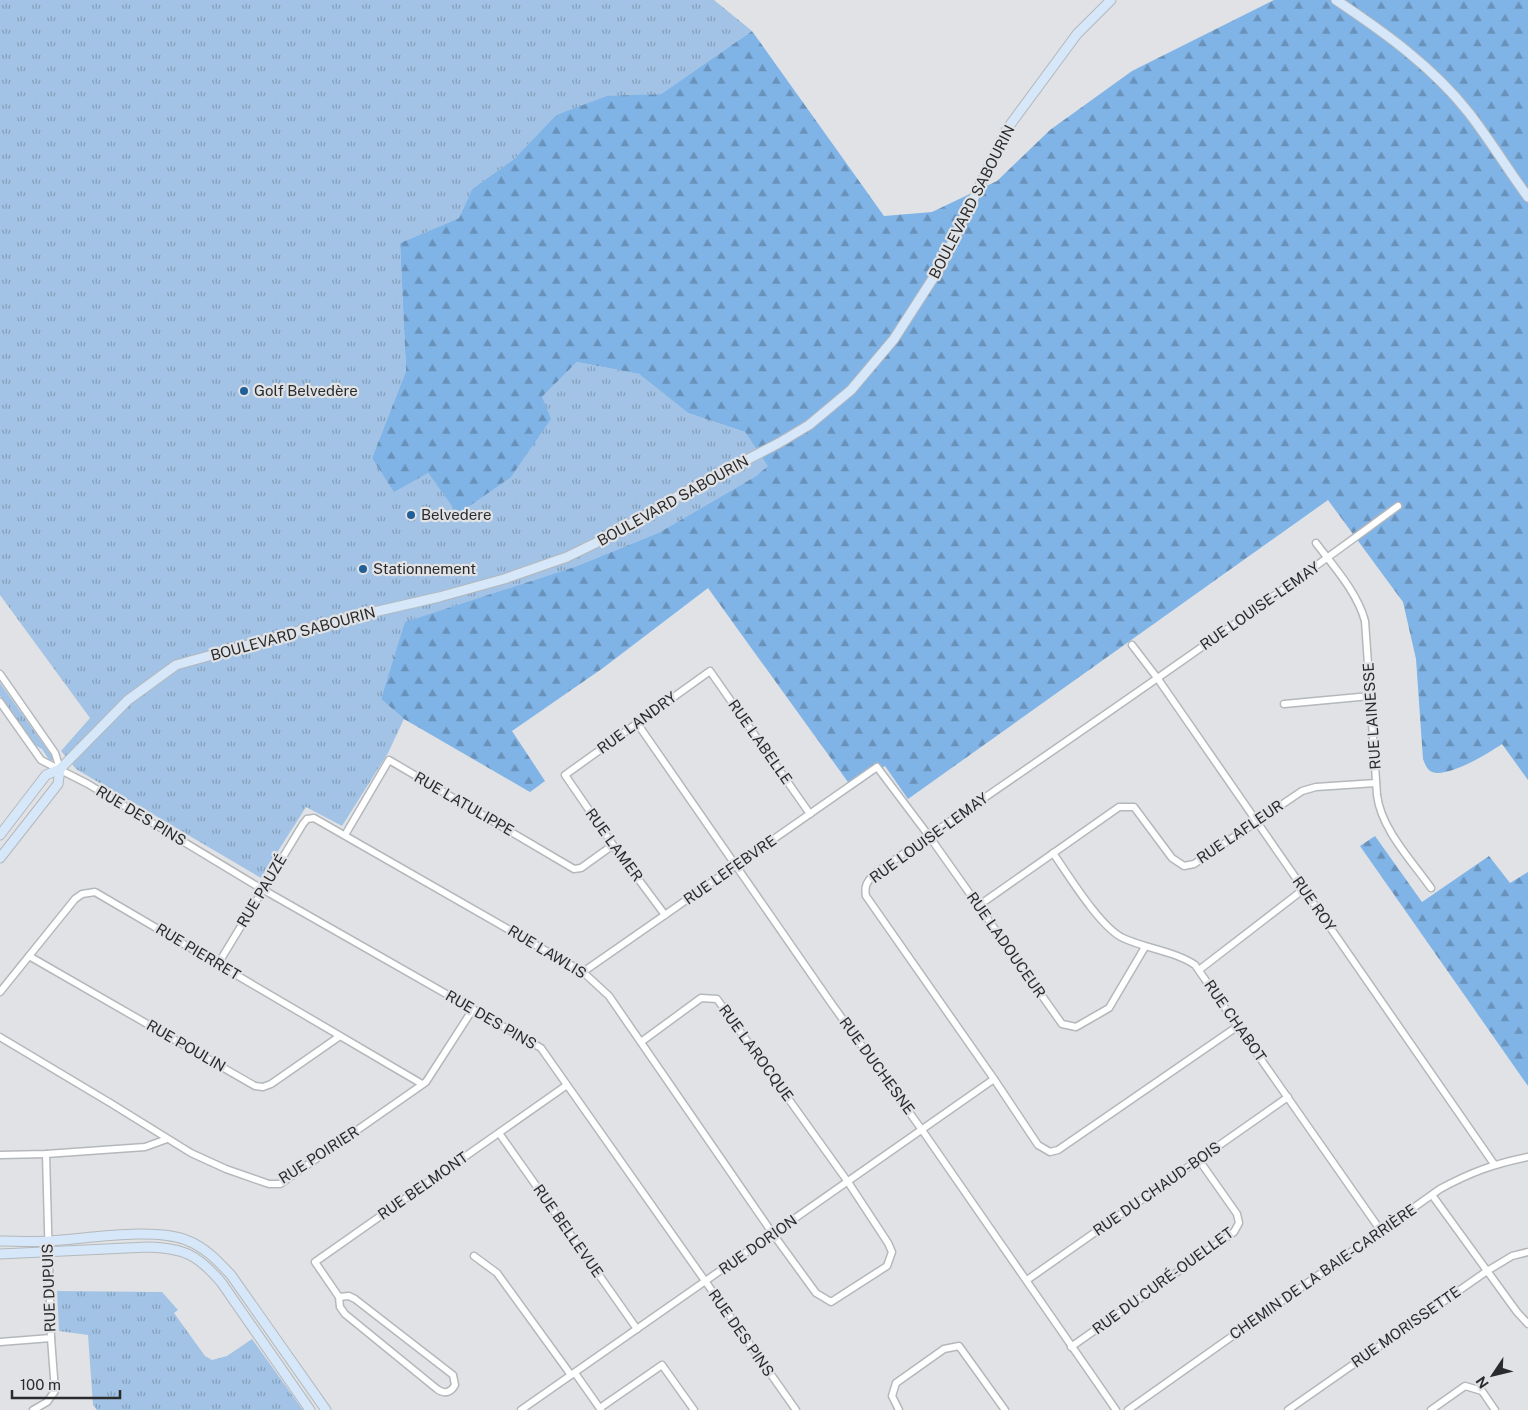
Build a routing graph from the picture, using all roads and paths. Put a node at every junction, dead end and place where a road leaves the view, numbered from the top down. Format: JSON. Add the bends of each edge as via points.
{"nodes":[{"id":1,"x":1111,"y":0,"type":"edge"},
{"id":2,"x":1336,"y":0,"type":"edge"},
{"id":3,"x":1528,"y":198,"type":"edge"},
{"id":4,"x":1398,"y":506,"type":"dead end"},
{"id":5,"x":1316,"y":543,"type":"dead end"},
{"id":6,"x":1328,"y":558,"type":"junction"},
{"id":7,"x":1132,"y":645,"type":"dead end"},
{"id":8,"x":710,"y":671,"type":"joint"},
{"id":9,"x":0,"y":674,"type":"edge"},
{"id":10,"x":1158,"y":679,"type":"junction"},
{"id":11,"x":1370,"y":696,"type":"junction"},
{"id":12,"x":0,"y":702,"type":"edge"},
{"id":13,"x":1284,"y":704,"type":"dead end"},
{"id":14,"x":637,"y":723,"type":"junction"},
{"id":15,"x":877,"y":767,"type":"joint"},
{"id":16,"x":60,"y":769,"type":"junction"},
{"id":17,"x":565,"y":775,"type":"joint"},
{"id":18,"x":1376,"y":783,"type":"junction"},
{"id":19,"x":810,"y":814,"type":"junction"},
{"id":20,"x":308,"y":819,"type":"joint"},
{"id":21,"x":1256,"y":821,"type":"junction"},
{"id":22,"x":0,"y":834,"type":"edge"},
{"id":23,"x":345,"y":835,"type":"junction"},
{"id":24,"x":929,"y":836,"type":"junction"},
{"id":25,"x":613,"y":845,"type":"junction"},
{"id":26,"x":1053,"y":853,"type":"junction"},
{"id":27,"x":0,"y":858,"type":"edge"},
{"id":28,"x":736,"y":866,"type":"junction"},
{"id":29,"x":1431,"y":888,"type":"dead end"},
{"id":30,"x":262,"y":889,"type":"junction"},
{"id":31,"x":1304,"y":889,"type":"junction"},
{"id":32,"x":978,"y":906,"type":"junction"},
{"id":33,"x":665,"y":915,"type":"junction"},
{"id":34,"x":1145,"y":947,"type":"junction"},
{"id":35,"x":29,"y":956,"type":"junction"},
{"id":36,"x":218,"y":964,"type":"junction"},
{"id":37,"x":1199,"y":970,"type":"junction"},
{"id":38,"x":583,"y":972,"type":"junction"},
{"id":39,"x":0,"y":992,"type":"edge"},
{"id":40,"x":473,"y":1009,"type":"junction"},
{"id":41,"x":1238,"y":1026,"type":"junction"},
{"id":42,"x":340,"y":1036,"type":"junction"},
{"id":43,"x":0,"y":1037,"type":"edge"},
{"id":44,"x":641,"y":1042,"type":"junction"},
{"id":45,"x":994,"y":1080,"type":"junction"},
{"id":46,"x":422,"y":1084,"type":"junction"},
{"id":47,"x":567,"y":1085,"type":"junction"},
{"id":48,"x":1288,"y":1097,"type":"junction"},
{"id":49,"x":922,"y":1130,"type":"junction"},
{"id":50,"x":499,"y":1133,"type":"junction"},
{"id":51,"x":167,"y":1139,"type":"junction"},
{"id":52,"x":46,"y":1154,"type":"junction"},
{"id":53,"x":0,"y":1155,"type":"edge"},
{"id":54,"x":1528,"y":1156,"type":"edge"},
{"id":55,"x":1199,"y":1160,"type":"junction"},
{"id":56,"x":1494,"y":1164,"type":"junction"},
{"id":57,"x":848,"y":1182,"type":"junction"},
{"id":58,"x":1432,"y":1195,"type":"junction"},
{"id":59,"x":1381,"y":1231,"type":"junction"},
{"id":60,"x":773,"y":1234,"type":"junction"},
{"id":61,"x":48,"y":1241,"type":"junction"},
{"id":62,"x":0,"y":1242,"type":"edge"},
{"id":63,"x":1528,"y":1252,"type":"edge"},
{"id":64,"x":48,"y":1253,"type":"junction"},
{"id":65,"x":0,"y":1254,"type":"edge"},
{"id":66,"x":474,"y":1256,"type":"dead end"},
{"id":67,"x":1487,"y":1271,"type":"junction"},
{"id":68,"x":232,"y":1274,"type":"junction"},
{"id":69,"x":1027,"y":1280,"type":"junction"},
{"id":70,"x":221,"y":1282,"type":"junction"},
{"id":71,"x":704,"y":1282,"type":"junction"},
{"id":72,"x":339,"y":1297,"type":"junction"},
{"id":73,"x":1528,"y":1324,"type":"edge"},
{"id":74,"x":637,"y":1329,"type":"junction"},
{"id":75,"x":50,"y":1338,"type":"junction"},
{"id":76,"x":0,"y":1342,"type":"edge"},
{"id":77,"x":1072,"y":1347,"type":"junction"},
{"id":78,"x":573,"y":1374,"type":"junction"},
{"id":79,"x":600,"y":1409,"type":"edge"},
{"id":80,"x":33,"y":1410,"type":"edge"},
{"id":81,"x":310,"y":1410,"type":"edge"},
{"id":82,"x":326,"y":1410,"type":"edge"},
{"id":83,"x":521,"y":1410,"type":"edge"},
{"id":84,"x":694,"y":1410,"type":"edge"},
{"id":85,"x":796,"y":1410,"type":"edge"},
{"id":86,"x":899,"y":1410,"type":"edge"},
{"id":87,"x":1006,"y":1410,"type":"edge"},
{"id":88,"x":1116,"y":1410,"type":"edge"},
{"id":89,"x":1128,"y":1410,"type":"edge"},
{"id":90,"x":1288,"y":1410,"type":"edge"},
{"id":91,"x":1431,"y":1410,"type":"edge"},
{"id":92,"x":1495,"y":1410,"type":"edge"}],
"edges":[{"from":1,"to":16,"type":"street","name":"BOULEVARD SABOURIN","via":[[1077,34],[1007,129],[941,266],[894,339],[851,390],[809,425],[567,557],[439,597],[336,621],[176,665],[128,700]]},
{"from":2,"to":3,"type":"street","via":[[1377,27],[1433,74],[1469,112]]},
{"from":4,"to":6,"type":"street","name":"RUE LOUISE-LEMAY"},
{"from":5,"to":6,"type":"street","name":"RUE LAINESSE"},
{"from":6,"to":10,"type":"street","name":"RUE LOUISE-LEMAY"},
{"from":6,"to":11,"type":"street","name":"RUE LAINESSE","via":[[1351,590],[1363,615]]},
{"from":7,"to":10,"type":"street","name":"RUE ROY"},
{"from":8,"to":14,"type":"street","name":"RUE LANDRY"},
{"from":8,"to":19,"type":"street","name":"RUE LABELLE"},
{"from":9,"to":16,"type":"street","via":[[55,753]]},
{"from":10,"to":21,"type":"street","name":"RUE ROY"},
{"from":10,"to":24,"type":"street","name":"RUE LOUISE-LEMAY"},
{"from":11,"to":13,"type":"street"},
{"from":11,"to":18,"type":"street","name":"RUE LAINESSE"},
{"from":12,"to":16,"type":"street","name":"RUE DES PINS","via":[[41,760]]},
{"from":14,"to":17,"type":"street","name":"RUE LANDRY"},
{"from":14,"to":28,"type":"street","name":"RUE DUCHESNE"},
{"from":15,"to":19,"type":"street","name":"RUE LEFEBVRE"},
{"from":15,"to":24,"type":"street","name":"RUE LADOUCEUR"},
{"from":16,"to":22,"type":"street","name":"BOULEVARD SABOURIN","via":[[46,775]]},
{"from":16,"to":27,"type":"street","name":"BOULEVARD SABOURIN","via":[[58,784]]},
{"from":16,"to":30,"type":"street","name":"RUE DES PINS"},
{"from":17,"to":25,"type":"street","name":"RUE LAMER"},
{"from":18,"to":21,"type":"street","name":"RUE LAFLEUR","via":[[1307,789]]},
{"from":18,"to":29,"type":"street","name":"RUE LAINESSE","via":[[1384,819]]},
{"from":19,"to":28,"type":"street","name":"RUE LEFEBVRE"},
{"from":20,"to":23,"type":"street","name":"RUE LAWLIS","via":[[314,818]]},
{"from":20,"to":30,"type":"street","name":"RUE PAUZÉ"},
{"from":21,"to":26,"type":"street","name":"RUE LAFLEUR","via":[[1194,864],[1184,866],[1172,858],[1134,807],[1119,807]]},
{"from":21,"to":31,"type":"street","name":"RUE ROY"},
{"from":23,"to":25,"type":"street","name":"RUE LATULIPPE","via":[[389,760],[574,869],[581,868]]},
{"from":23,"to":38,"type":"street","name":"RUE LAWLIS"},
{"from":24,"to":32,"type":"street","name":"RUE LADOUCEUR"},
{"from":24,"to":45,"type":"street","name":"RUE LOUISE-LEMAY","via":[[874,874],[864,889]]},
{"from":25,"to":33,"type":"street","name":"RUE LAMER"},
{"from":26,"to":32,"type":"street","name":"RUE LAFLEUR"},
{"from":26,"to":34,"type":"street","name":"RUE CHABOT","via":[[1105,924],[1118,935]]},
{"from":28,"to":33,"type":"street","name":"RUE LEFEBVRE"},
{"from":28,"to":49,"type":"street","name":"RUE DUCHESNE"},
{"from":30,"to":36,"type":"street","name":"RUE PAUZÉ"},
{"from":30,"to":40,"type":"street","name":"RUE DES PINS"},
{"from":31,"to":37,"type":"street"},
{"from":31,"to":56,"type":"street","name":"RUE ROY"},
{"from":32,"to":34,"type":"street","name":"RUE LADOUCEUR","via":[[1062,1024],[1076,1027],[1109,1008]]},
{"from":33,"to":38,"type":"street","name":"RUE LEFEBVRE"},
{"from":34,"to":37,"type":"street","name":"RUE CHABOT","via":[[1187,960]]},
{"from":35,"to":36,"type":"street","name":"RUE PIERRET","via":[[75,899],[95,892]]},
{"from":35,"to":39,"type":"street","name":"RUE PIERRET"},
{"from":35,"to":42,"type":"street","name":"RUE POULIN","via":[[255,1086],[271,1084]]},
{"from":36,"to":42,"type":"street","name":"RUE PIERRET"},
{"from":37,"to":41,"type":"street","name":"RUE CHABOT"},
{"from":38,"to":44,"type":"street","name":"RUE LAWLIS","via":[[609,996]]},
{"from":40,"to":46,"type":"street","name":"RUE POIRIER"},
{"from":40,"to":47,"type":"street","name":"RUE DES PINS","via":[[541,1048]]},
{"from":41,"to":45,"type":"street","name":"RUE LOUISE-LEMAY","via":[[1058,1150],[1050,1152],[1038,1145]]},
{"from":41,"to":48,"type":"street","name":"RUE CHABOT"},
{"from":42,"to":46,"type":"street","name":"RUE PIERRET"},
{"from":43,"to":51,"type":"street","name":"RUE POIRIER"},
{"from":44,"to":57,"type":"street","name":"RUE LAROCQUE","via":[[701,998],[717,999]]},
{"from":44,"to":60,"type":"street","name":"RUE LAWLIS"},
{"from":45,"to":49,"type":"street","name":"RUE DORION"},
{"from":46,"to":51,"type":"street","name":"RUE POIRIER","via":[[280,1184],[269,1184],[226,1169]]},
{"from":47,"to":50,"type":"street","name":"RUE BELMONT"},
{"from":47,"to":71,"type":"street","name":"RUE DES PINS"},
{"from":48,"to":55,"type":"street","name":"RUE DU CHAUD-BOIS"},
{"from":48,"to":59,"type":"street","name":"RUE CHABOT"},
{"from":49,"to":57,"type":"street","name":"RUE DORION"},
{"from":49,"to":69,"type":"street","name":"RUE DUCHESNE"},
{"from":50,"to":72,"type":"street","name":"RUE BELMONT","via":[[315,1262]]},
{"from":50,"to":74,"type":"street","name":"RUE BELLEVUE"},
{"from":51,"to":52,"type":"street","via":[[145,1147]]},
{"from":52,"to":53,"type":"street"},
{"from":52,"to":61,"type":"street","name":"RUE DUPUIS"},
{"from":54,"to":56,"type":"street","name":"CHEMIN DE LA BAIE-CARRIÈRE"},
{"from":55,"to":69,"type":"street","name":"RUE DU CHAUD-BOIS"},
{"from":55,"to":77,"type":"street","name":"RUE DU CURÉ-OUELLET","via":[[1237,1214],[1239,1223],[1234,1232]]},
{"from":56,"to":58,"type":"street","name":"CHEMIN DE LA BAIE-CARRIÈRE","via":[[1464,1175]]},
{"from":57,"to":60,"type":"street","name":"RUE DORION"},
{"from":57,"to":60,"type":"street","name":"RUE LAWLIS","via":[[888,1243],[892,1252],[887,1266],[831,1302],[816,1293]]},
{"from":58,"to":59,"type":"street","name":"CHEMIN DE LA BAIE-CARRIÈRE"},
{"from":58,"to":67,"type":"street"},
{"from":59,"to":89,"type":"street","name":"CHEMIN DE LA BAIE-CARRIÈRE"},
{"from":60,"to":71,"type":"street","name":"RUE DORION"},
{"from":61,"to":62,"type":"street"},
{"from":61,"to":64,"type":"street","name":"RUE DUPUIS"},
{"from":61,"to":68,"type":"street","via":[[148,1234],[176,1237],[201,1247]]},
{"from":63,"to":67,"type":"street","name":"RUE MORISSETTE","via":[[1512,1256]]},
{"from":64,"to":65,"type":"street"},
{"from":64,"to":70,"type":"street","via":[[169,1248],[192,1256],[207,1266]]},
{"from":64,"to":75,"type":"street","name":"RUE DUPUIS"},
{"from":66,"to":78,"type":"street","via":[[497,1273]]},
{"from":67,"to":73,"type":"street"},
{"from":67,"to":90,"type":"street","name":"RUE MORISSETTE"},
{"from":68,"to":70,"type":"street"},
{"from":68,"to":82,"type":"street"},
{"from":69,"to":77,"type":"street","name":"RUE DUCHESNE"},
{"from":70,"to":81,"type":"street"},
{"from":71,"to":74,"type":"street","name":"RUE DORION"},
{"from":71,"to":85,"type":"street","name":"RUE DES PINS"},
{"from":72,"to":72,"type":"street","name":"RUE BELMONT","via":[[345,1314],[438,1390],[446,1393],[454,1388],[453,1375],[355,1299]]},
{"from":74,"to":78,"type":"street","name":"RUE DORION"},
{"from":75,"to":76,"type":"street"},
{"from":75,"to":80,"type":"street","name":"RUE DUPUIS","via":[[55,1391],[47,1402]]},
{"from":77,"to":88,"type":"street","name":"RUE DUCHESNE"},
{"from":78,"to":79,"type":"street"},
{"from":78,"to":83,"type":"street","name":"RUE DORION"},
{"from":79,"to":84,"type":"street","via":[[662,1365]]},
{"from":86,"to":87,"type":"street","via":[[892,1396],[896,1383],[944,1349],[959,1346]]},
{"from":91,"to":92,"type":"street","via":[[1465,1386],[1482,1391]]}]}
